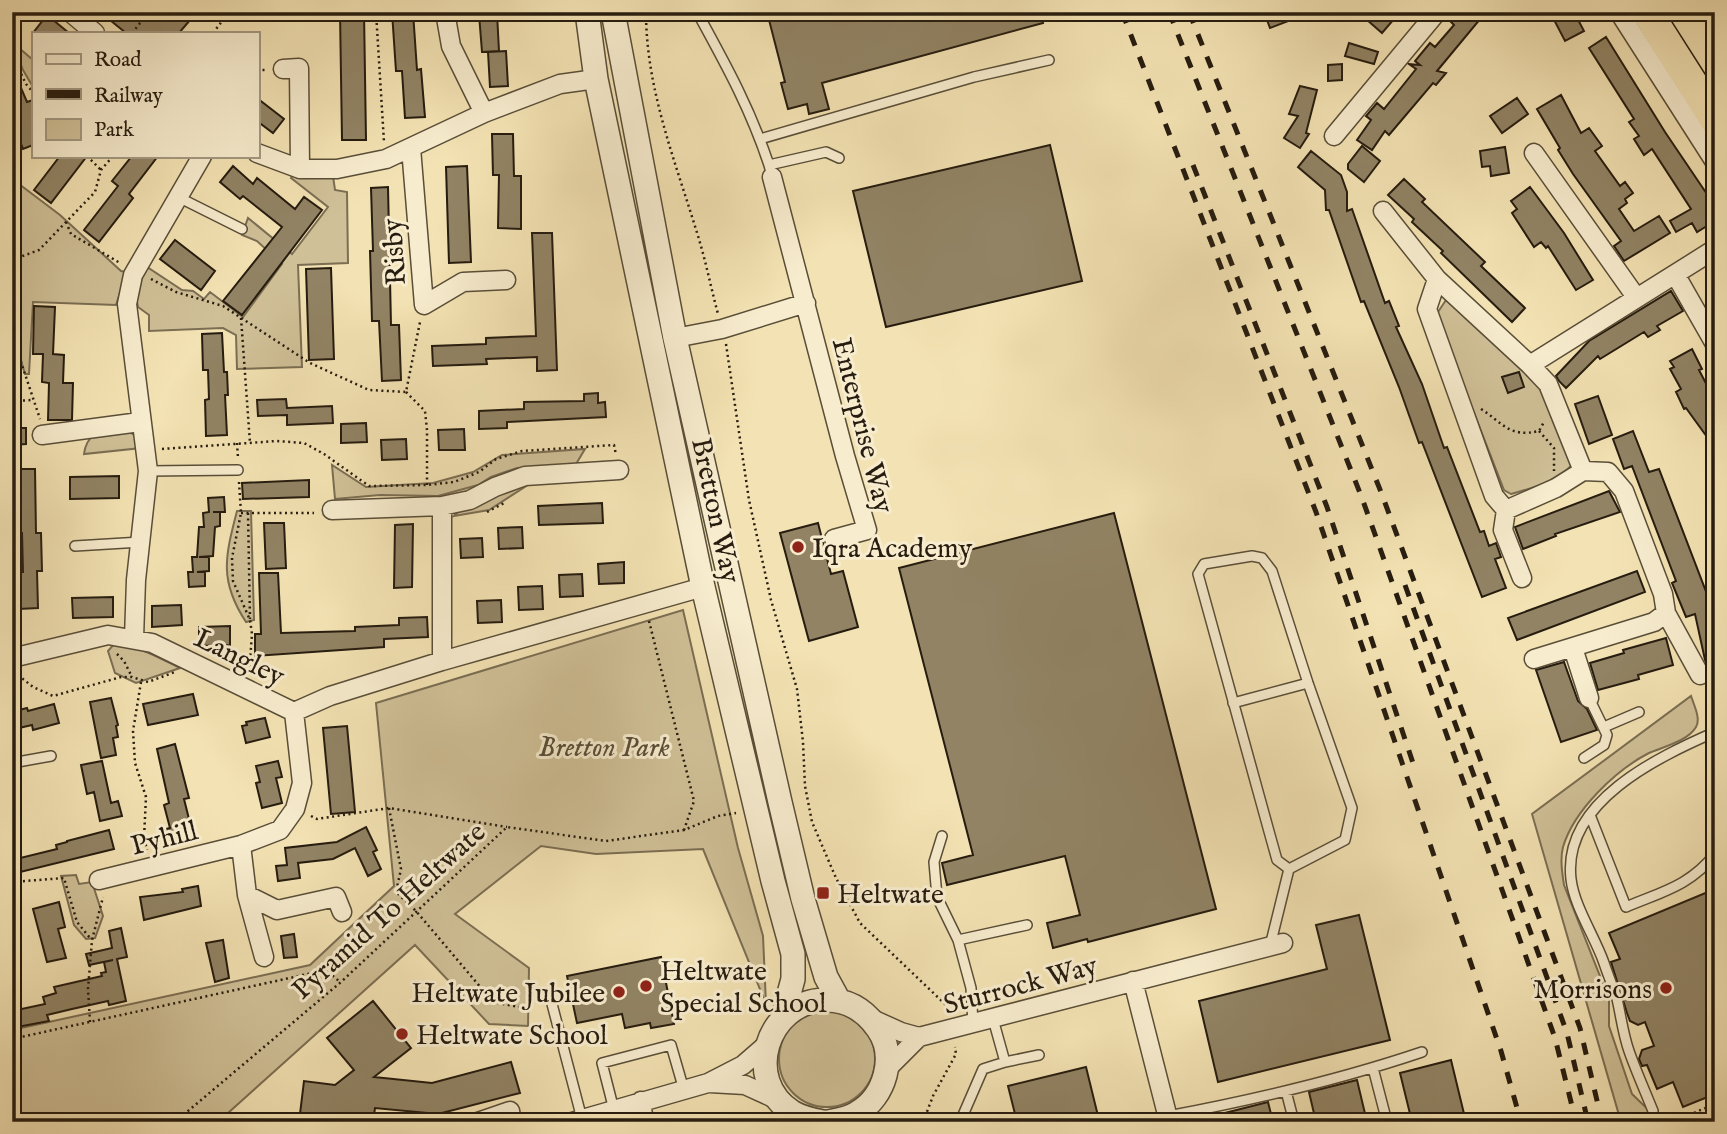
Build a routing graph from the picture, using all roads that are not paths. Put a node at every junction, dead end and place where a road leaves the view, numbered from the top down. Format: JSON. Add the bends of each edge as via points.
{"nodes":[{"id":1,"x":71,"y":12,"type":"edge"},
{"id":2,"x":446,"y":12,"type":"edge"},
{"id":3,"x":587,"y":12,"type":"edge"},
{"id":4,"x":614,"y":12,"type":"edge"},
{"id":5,"x":697,"y":12,"type":"edge"},
{"id":6,"x":1437,"y":12,"type":"edge"},
{"id":7,"x":1619,"y":12,"type":"edge"},
{"id":8,"x":1647,"y":12,"type":"edge"},
{"id":9,"x":1667,"y":12,"type":"edge"},
{"id":10,"x":94,"y":32,"type":"edge"},
{"id":11,"x":1049,"y":60,"type":"dead end"},
{"id":12,"x":283,"y":69,"type":"dead end"},
{"id":13,"x":596,"y":79,"type":"junction"},
{"id":14,"x":1715,"y":94,"type":"edge"},
{"id":15,"x":484,"y":113,"type":"junction"},
{"id":16,"x":1715,"y":119,"type":"edge"},
{"id":17,"x":1334,"y":136,"type":"dead end"},
{"id":18,"x":760,"y":139,"type":"junction"},
{"id":19,"x":411,"y":148,"type":"junction"},
{"id":20,"x":1534,"y":153,"type":"dead end"},
{"id":21,"x":259,"y":154,"type":"edge"},
{"id":22,"x":201,"y":158,"type":"edge"},
{"id":23,"x":839,"y":158,"type":"dead end"},
{"id":24,"x":1715,"y":162,"type":"edge"},
{"id":25,"x":300,"y":169,"type":"junction"},
{"id":26,"x":771,"y":172,"type":"junction"},
{"id":27,"x":178,"y":197,"type":"junction"},
{"id":28,"x":1383,"y":211,"type":"dead end"},
{"id":29,"x":242,"y":229,"type":"dead end"},
{"id":30,"x":1715,"y":249,"type":"edge"},
{"id":31,"x":1675,"y":274,"type":"junction"},
{"id":32,"x":1437,"y":279,"type":"junction"},
{"id":33,"x":506,"y":280,"type":"dead end"},
{"id":34,"x":1636,"y":297,"type":"junction"},
{"id":35,"x":806,"y":303,"type":"junction"},
{"id":36,"x":675,"y":338,"type":"junction"},
{"id":37,"x":1715,"y":344,"type":"edge"},
{"id":38,"x":1530,"y":365,"type":"junction"},
{"id":39,"x":140,"y":422,"type":"junction"},
{"id":40,"x":42,"y":435,"type":"road end"},
{"id":41,"x":238,"y":470,"type":"road end"},
{"id":42,"x":619,"y":470,"type":"road end"},
{"id":43,"x":148,"y":471,"type":"junction"},
{"id":44,"x":1583,"y":471,"type":"junction"},
{"id":45,"x":442,"y":506,"type":"junction"},
{"id":46,"x":332,"y":510,"type":"road end"},
{"id":47,"x":1506,"y":510,"type":"junction"},
{"id":48,"x":834,"y":539,"type":"dead end"},
{"id":49,"x":141,"y":542,"type":"junction"},
{"id":50,"x":75,"y":547,"type":"dead end"},
{"id":51,"x":1522,"y":578,"type":"dead end"},
{"id":52,"x":703,"y":587,"type":"junction"},
{"id":53,"x":1666,"y":613,"type":"junction"},
{"id":54,"x":134,"y":638,"type":"junction"},
{"id":55,"x":1573,"y":648,"type":"junction"},
{"id":56,"x":12,"y":658,"type":"edge"},
{"id":57,"x":1534,"y":659,"type":"dead end"},
{"id":58,"x":442,"y":661,"type":"junction"},
{"id":59,"x":1700,"y":675,"type":"dead end"},
{"id":60,"x":1308,"y":683,"type":"junction"},
{"id":61,"x":1589,"y":698,"type":"joint"},
{"id":62,"x":1233,"y":703,"type":"junction"},
{"id":63,"x":294,"y":712,"type":"junction"},
{"id":64,"x":1639,"y":712,"type":"dead end"},
{"id":65,"x":1604,"y":727,"type":"junction"},
{"id":66,"x":1715,"y":732,"type":"edge"},
{"id":67,"x":51,"y":756,"type":"dead end"},
{"id":68,"x":1584,"y":758,"type":"dead end"},
{"id":69,"x":12,"y":763,"type":"edge"},
{"id":70,"x":1590,"y":815,"type":"junction"},
{"id":71,"x":942,"y":835,"type":"dead end"},
{"id":72,"x":241,"y":845,"type":"junction"},
{"id":73,"x":1715,"y":854,"type":"edge"},
{"id":74,"x":1289,"y":869,"type":"junction"},
{"id":75,"x":99,"y":880,"type":"road end"},
{"id":76,"x":247,"y":895,"type":"junction"},
{"id":77,"x":342,"y":912,"type":"dead end"},
{"id":78,"x":1027,"y":925,"type":"dead end"},
{"id":79,"x":958,"y":940,"type":"junction"},
{"id":80,"x":1276,"y":945,"type":"joint"},
{"id":81,"x":264,"y":957,"type":"dead end"},
{"id":82,"x":1133,"y":981,"type":"junction"},
{"id":83,"x":838,"y":999,"type":"junction"},
{"id":84,"x":552,"y":1004,"type":"dead end"},
{"id":85,"x":783,"y":1016,"type":"junction"},
{"id":86,"x":870,"y":1018,"type":"junction"},
{"id":87,"x":993,"y":1019,"type":"junction"},
{"id":88,"x":972,"y":1024,"type":"junction"},
{"id":89,"x":919,"y":1037,"type":"junction"},
{"id":90,"x":766,"y":1045,"type":"junction"},
{"id":91,"x":1422,"y":1052,"type":"dead end"},
{"id":92,"x":1039,"y":1055,"type":"dead end"},
{"id":93,"x":1005,"y":1062,"type":"junction"},
{"id":94,"x":1373,"y":1068,"type":"junction"},
{"id":95,"x":887,"y":1069,"type":"junction"},
{"id":96,"x":708,"y":1083,"type":"junction"},
{"id":97,"x":684,"y":1090,"type":"junction"},
{"id":98,"x":1286,"y":1090,"type":"junction"},
{"id":99,"x":641,"y":1101,"type":"junction"},
{"id":100,"x":780,"y":1101,"type":"junction"},
{"id":101,"x":614,"y":1110,"type":"junction"},
{"id":102,"x":1199,"y":1110,"type":"junction"},
{"id":103,"x":1653,"y":1111,"type":"dead end"},
{"id":104,"x":859,"y":1117,"type":"edge"},
{"id":105,"x":1168,"y":1119,"type":"edge"},
{"id":106,"x":577,"y":1120,"type":"edge"},
{"id":107,"x":816,"y":1121,"type":"edge"},
{"id":108,"x":478,"y":1122,"type":"edge"},
{"id":109,"x":513,"y":1122,"type":"edge"},
{"id":110,"x":645,"y":1122,"type":"edge"},
{"id":111,"x":960,"y":1122,"type":"edge"},
{"id":112,"x":1201,"y":1122,"type":"edge"},
{"id":113,"x":1294,"y":1122,"type":"edge"},
{"id":114,"x":1387,"y":1122,"type":"edge"}],
"edges":[{"from":1,"to":10,"type":"street"},
{"from":2,"to":15,"type":"street","via":[[451,46]]},
{"from":3,"to":13,"type":"street","name":"Bretton Way"},
{"from":4,"to":36,"type":"street","name":"Bretton Way"},
{"from":5,"to":18,"type":"lane","via":[[733,76]]},
{"from":6,"to":17,"type":"street"},
{"from":7,"to":24,"type":"street"},
{"from":8,"to":16,"type":"highway"},
{"from":9,"to":14,"type":"highway"},
{"from":11,"to":18,"type":"lane"},
{"from":12,"to":25,"type":"street","via":[[299,68]]},
{"from":13,"to":15,"type":"street","via":[[560,84]]},
{"from":13,"to":52,"type":"street","name":"Bretton Way"},
{"from":15,"to":19,"type":"street"},
{"from":18,"to":26,"type":"lane"},
{"from":19,"to":25,"type":"street","via":[[386,159],[337,169]]},
{"from":19,"to":33,"type":"street","name":"Risby","via":[[424,305],[463,282]]},
{"from":20,"to":34,"type":"street"},
{"from":21,"to":25,"type":"street"},
{"from":22,"to":27,"type":"street"},
{"from":23,"to":26,"type":"lane","via":[[826,152]]},
{"from":26,"to":35,"type":"street","name":"Enterprise Way"},
{"from":27,"to":29,"type":"lane"},
{"from":27,"to":39,"type":"street","via":[[135,271],[127,304]]},
{"from":28,"to":32,"type":"street"},
{"from":30,"to":31,"type":"street"},
{"from":31,"to":34,"type":"street"},
{"from":31,"to":37,"type":"street"},
{"from":32,"to":38,"type":"street"},
{"from":32,"to":47,"type":"street","via":[[1427,309],[1494,496]]},
{"from":34,"to":38,"type":"street"},
{"from":35,"to":36,"type":"street"},
{"from":35,"to":48,"type":"street","name":"Enterprise Way","via":[[867,530]]},
{"from":36,"to":83,"type":"street","name":"Bretton Way","via":[[803,899],[826,977]]},
{"from":38,"to":44,"type":"street","via":[[1548,384]]},
{"from":39,"to":40,"type":"street"},
{"from":39,"to":43,"type":"street"},
{"from":41,"to":43,"type":"lane"},
{"from":42,"to":45,"type":"street","via":[[525,476],[470,500]]},
{"from":43,"to":49,"type":"street"},
{"from":44,"to":47,"type":"street"},
{"from":44,"to":53,"type":"street","via":[[1608,472],[1624,491]]},
{"from":45,"to":46,"type":"street"},
{"from":45,"to":58,"type":"street"},
{"from":47,"to":51,"type":"street","via":[[1503,530]]},
{"from":49,"to":50,"type":"lane"},
{"from":49,"to":54,"type":"street"},
{"from":52,"to":58,"type":"street","name":"Langley"},
{"from":52,"to":85,"type":"street","name":"Bretton Way","via":[[793,954],[793,979]]},
{"from":53,"to":55,"type":"street","via":[[1654,622]]},
{"from":53,"to":59,"type":"street"},
{"from":54,"to":56,"type":"street","name":"Langley","via":[[108,635]]},
{"from":54,"to":63,"type":"street","name":"Langley"},
{"from":55,"to":57,"type":"street"},
{"from":55,"to":61,"type":"street"},
{"from":58,"to":63,"type":"street","name":"Langley"},
{"from":60,"to":62,"type":"lane"},
{"from":60,"to":62,"type":"lane","via":[[1272,571],[1262,558],[1204,564],[1198,574]]},
{"from":60,"to":74,"type":"lane","via":[[1352,808],[1345,840]]},
{"from":61,"to":65,"type":"lane"},
{"from":62,"to":74,"type":"lane","via":[[1276,860]]},
{"from":63,"to":72,"type":"street","name":"Pyhill","via":[[302,783],[295,809],[280,830]]},
{"from":64,"to":65,"type":"lane"},
{"from":65,"to":68,"type":"lane","via":[[1604,745]]},
{"from":66,"to":70,"type":"lane","via":[[1639,769]]},
{"from":67,"to":69,"type":"lane"},
{"from":70,"to":73,"type":"lane","via":[[1626,907],[1690,880]]},
{"from":70,"to":103,"type":"lane","via":[[1574,845],[1571,881],[1602,956],[1628,1049]]},
{"from":71,"to":79,"type":"lane","via":[[934,862],[937,897]]},
{"from":72,"to":75,"type":"street","name":"Pyhill"},
{"from":72,"to":76,"type":"street","name":"Pyhill"},
{"from":74,"to":80,"type":"lane"},
{"from":76,"to":77,"type":"street","via":[[277,910],[336,897]]},
{"from":76,"to":81,"type":"street","name":"Pyhill"},
{"from":78,"to":79,"type":"lane"},
{"from":79,"to":88,"type":"lane","via":[[971,988]]},
{"from":80,"to":82,"type":"street","name":"Sturrock Way"},
{"from":82,"to":87,"type":"street","name":"Sturrock Way"},
{"from":82,"to":105,"type":"street","name":"Sturrock Way"},
{"from":83,"to":85,"type":"street","via":[[816,1000]]},
{"from":83,"to":86,"type":"street"},
{"from":84,"to":106,"type":"lane"},
{"from":85,"to":90,"type":"street"},
{"from":86,"to":89,"type":"street","name":"Sturrock Way"},
{"from":86,"to":95,"type":"street","via":[[881,1033]]},
{"from":87,"to":88,"type":"street","name":"Sturrock Way"},
{"from":87,"to":93,"type":"lane"},
{"from":88,"to":89,"type":"street","name":"Sturrock Way"},
{"from":89,"to":95,"type":"street","name":"Sturrock Way"},
{"from":90,"to":96,"type":"street","via":[[743,1065]]},
{"from":90,"to":100,"type":"street","via":[[764,1065]]},
{"from":91,"to":94,"type":"lane"},
{"from":92,"to":93,"type":"lane"},
{"from":93,"to":111,"type":"lane","via":[[982,1069]]},
{"from":94,"to":98,"type":"lane"},
{"from":94,"to":114,"type":"lane"},
{"from":95,"to":104,"type":"street","via":[[882,1086]]},
{"from":96,"to":97,"type":"street"},
{"from":96,"to":100,"type":"street","via":[[745,1085]]},
{"from":97,"to":99,"type":"street"},
{"from":97,"to":101,"type":"lane","via":[[671,1045],[602,1063]]},
{"from":98,"to":102,"type":"lane"},
{"from":98,"to":113,"type":"lane"},
{"from":99,"to":101,"type":"street"},
{"from":99,"to":110,"type":"street"},
{"from":100,"to":107,"type":"street","via":[[792,1112]]},
{"from":101,"to":106,"type":"street"},
{"from":102,"to":105,"type":"lane"},
{"from":102,"to":112,"type":"lane"},
{"from":104,"to":107,"type":"street"},
{"from":108,"to":109,"type":"street","via":[[510,1111]]}]}
